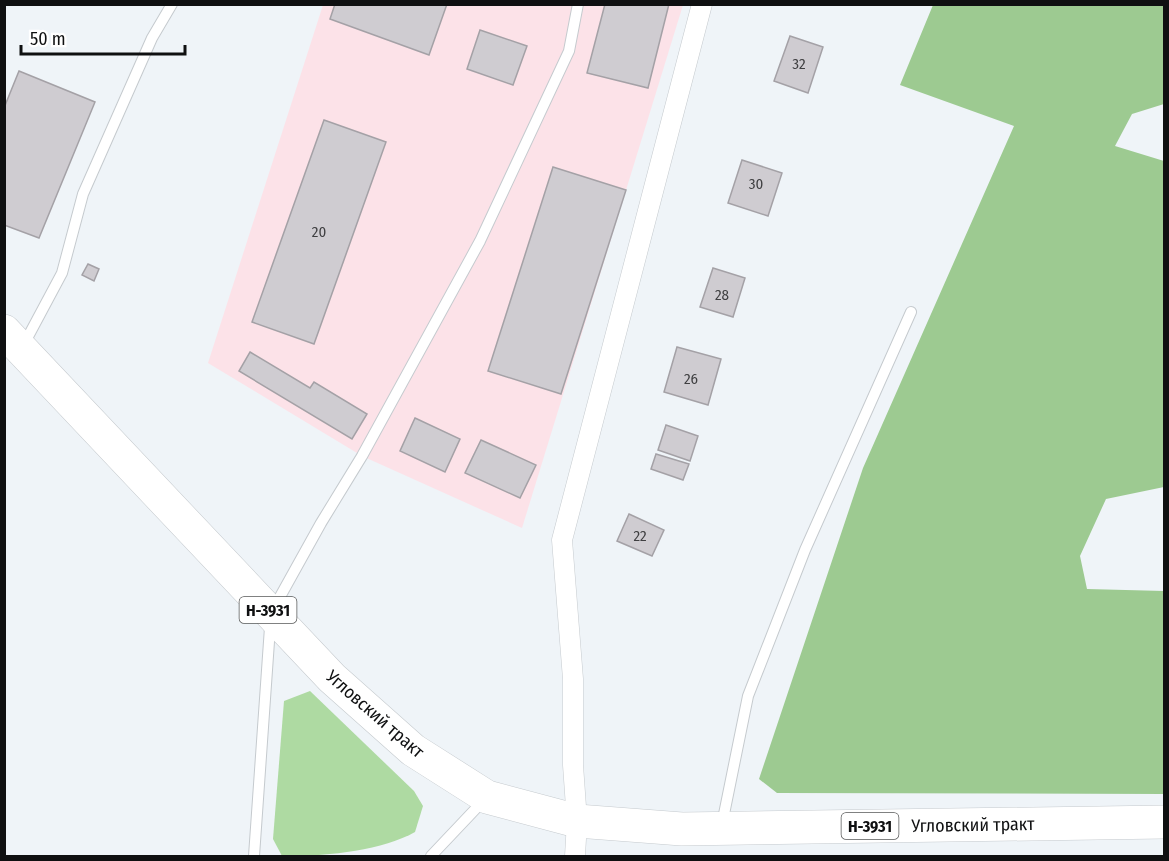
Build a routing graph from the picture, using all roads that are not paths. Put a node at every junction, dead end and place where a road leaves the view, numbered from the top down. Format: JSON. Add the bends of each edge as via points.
{"nodes":[{"id":1,"x":172,"y":4,"type":"edge"},
{"id":2,"x":578,"y":4,"type":"edge"},
{"id":3,"x":702,"y":4,"type":"edge"},
{"id":4,"x":911,"y":312,"type":"dead end"},
{"id":5,"x":13,"y":340,"type":"edge"},
{"id":6,"x":271,"y":613,"type":"junction"},
{"id":7,"x":487,"y":797,"type":"junction"},
{"id":8,"x":577,"y":821,"type":"junction"},
{"id":9,"x":1164,"y":822,"type":"edge"},
{"id":10,"x":722,"y":828,"type":"junction"},
{"id":11,"x":254,"y":856,"type":"edge"},
{"id":12,"x":431,"y":856,"type":"edge"},
{"id":13,"x":575,"y":856,"type":"edge"}],
"edges":[{"from":1,"to":5,"type":"lane","via":[[152,38],[83,194],[62,273]]},
{"from":2,"to":6,"type":"lane","via":[[568,51],[480,241]]},
{"from":3,"to":8,"type":"street","via":[[562,540],[573,679]]},
{"from":4,"to":10,"type":"lane","via":[[805,550],[748,696]]},
{"from":5,"to":6,"type":"highway","name":"Угловский тракт","number":"Н-3931"},
{"from":6,"to":7,"type":"highway","name":"Угловский тракт","number":"Н-3931","via":[[332,678],[413,750]]},
{"from":6,"to":11,"type":"lane"},
{"from":7,"to":8,"type":"highway","name":"Угловский тракт","number":"Н-3931"},
{"from":7,"to":12,"type":"lane"},
{"from":8,"to":10,"type":"highway","name":"Угловский тракт","number":"Н-3931","via":[[682,830]]},
{"from":8,"to":13,"type":"street"},
{"from":9,"to":10,"type":"highway","name":"Угловский тракт","number":"Н-3931"}]}
